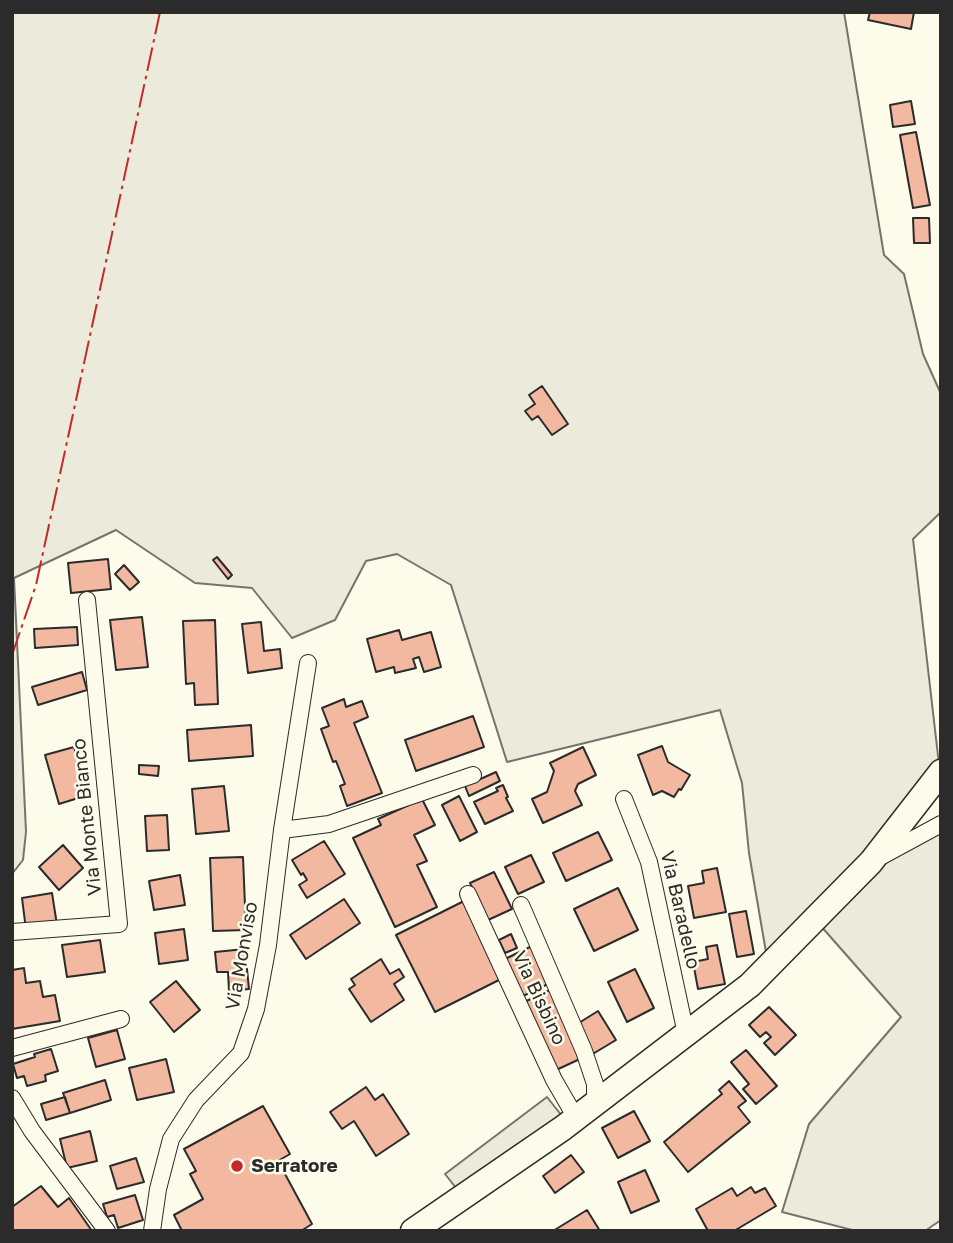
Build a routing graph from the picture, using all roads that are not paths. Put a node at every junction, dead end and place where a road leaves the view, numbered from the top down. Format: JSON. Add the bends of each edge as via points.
{"nodes":[{"id":1,"x":87,"y":600,"type":"dead end"},
{"id":2,"x":308,"y":663,"type":"dead end"},
{"id":3,"x":941,"y":772,"type":"edge"},
{"id":4,"x":473,"y":775,"type":"dead end"},
{"id":5,"x":624,"y":799,"type":"dead end"},
{"id":6,"x":941,"y":824,"type":"edge"},
{"id":7,"x":282,"y":830,"type":"junction"},
{"id":8,"x":871,"y":862,"type":"junction"},
{"id":9,"x":468,"y":894,"type":"dead end"},
{"id":10,"x":521,"y":905,"type":"dead end"},
{"id":11,"x":12,"y":933,"type":"edge"},
{"id":12,"x":121,"y":1019,"type":"dead end"},
{"id":13,"x":686,"y":1034,"type":"junction"},
{"id":14,"x":12,"y":1048,"type":"edge"},
{"id":15,"x":12,"y":1098,"type":"edge"},
{"id":16,"x":599,"y":1100,"type":"junction"},
{"id":17,"x":570,"y":1123,"type":"junction"},
{"id":18,"x":441,"y":1221,"type":"edge"},
{"id":19,"x":107,"y":1231,"type":"edge"},
{"id":20,"x":152,"y":1231,"type":"edge"},
{"id":21,"x":413,"y":1231,"type":"edge"},
{"id":22,"x":425,"y":1231,"type":"edge"}],
"edges":[{"from":1,"to":11,"type":"street","name":"Via Monte Bianco","via":[[119,923]]},
{"from":2,"to":7,"type":"street","name":"Via Monviso"},
{"from":3,"to":8,"type":"main road"},
{"from":4,"to":7,"type":"street","via":[[329,824]]},
{"from":5,"to":13,"type":"street","name":"Via Baradello","via":[[649,862]]},
{"from":6,"to":8,"type":"street"},
{"from":7,"to":20,"type":"street","name":"Via Monviso","via":[[256,1009],[241,1053],[197,1100],[171,1139]]},
{"from":8,"to":13,"type":"main road","via":[[750,985]]},
{"from":9,"to":17,"type":"street","name":"Via Bisbino","via":[[555,1080]]},
{"from":10,"to":16,"type":"street","via":[[584,1051]]},
{"from":12,"to":14,"type":"street"},
{"from":13,"to":16,"type":"main road"},
{"from":15,"to":19,"type":"street"},
{"from":16,"to":17,"type":"main road"},
{"from":17,"to":18,"type":"main road","via":[[471,1209]]},
{"from":18,"to":21,"type":"main road"},
{"from":18,"to":22,"type":"main road"}]}
